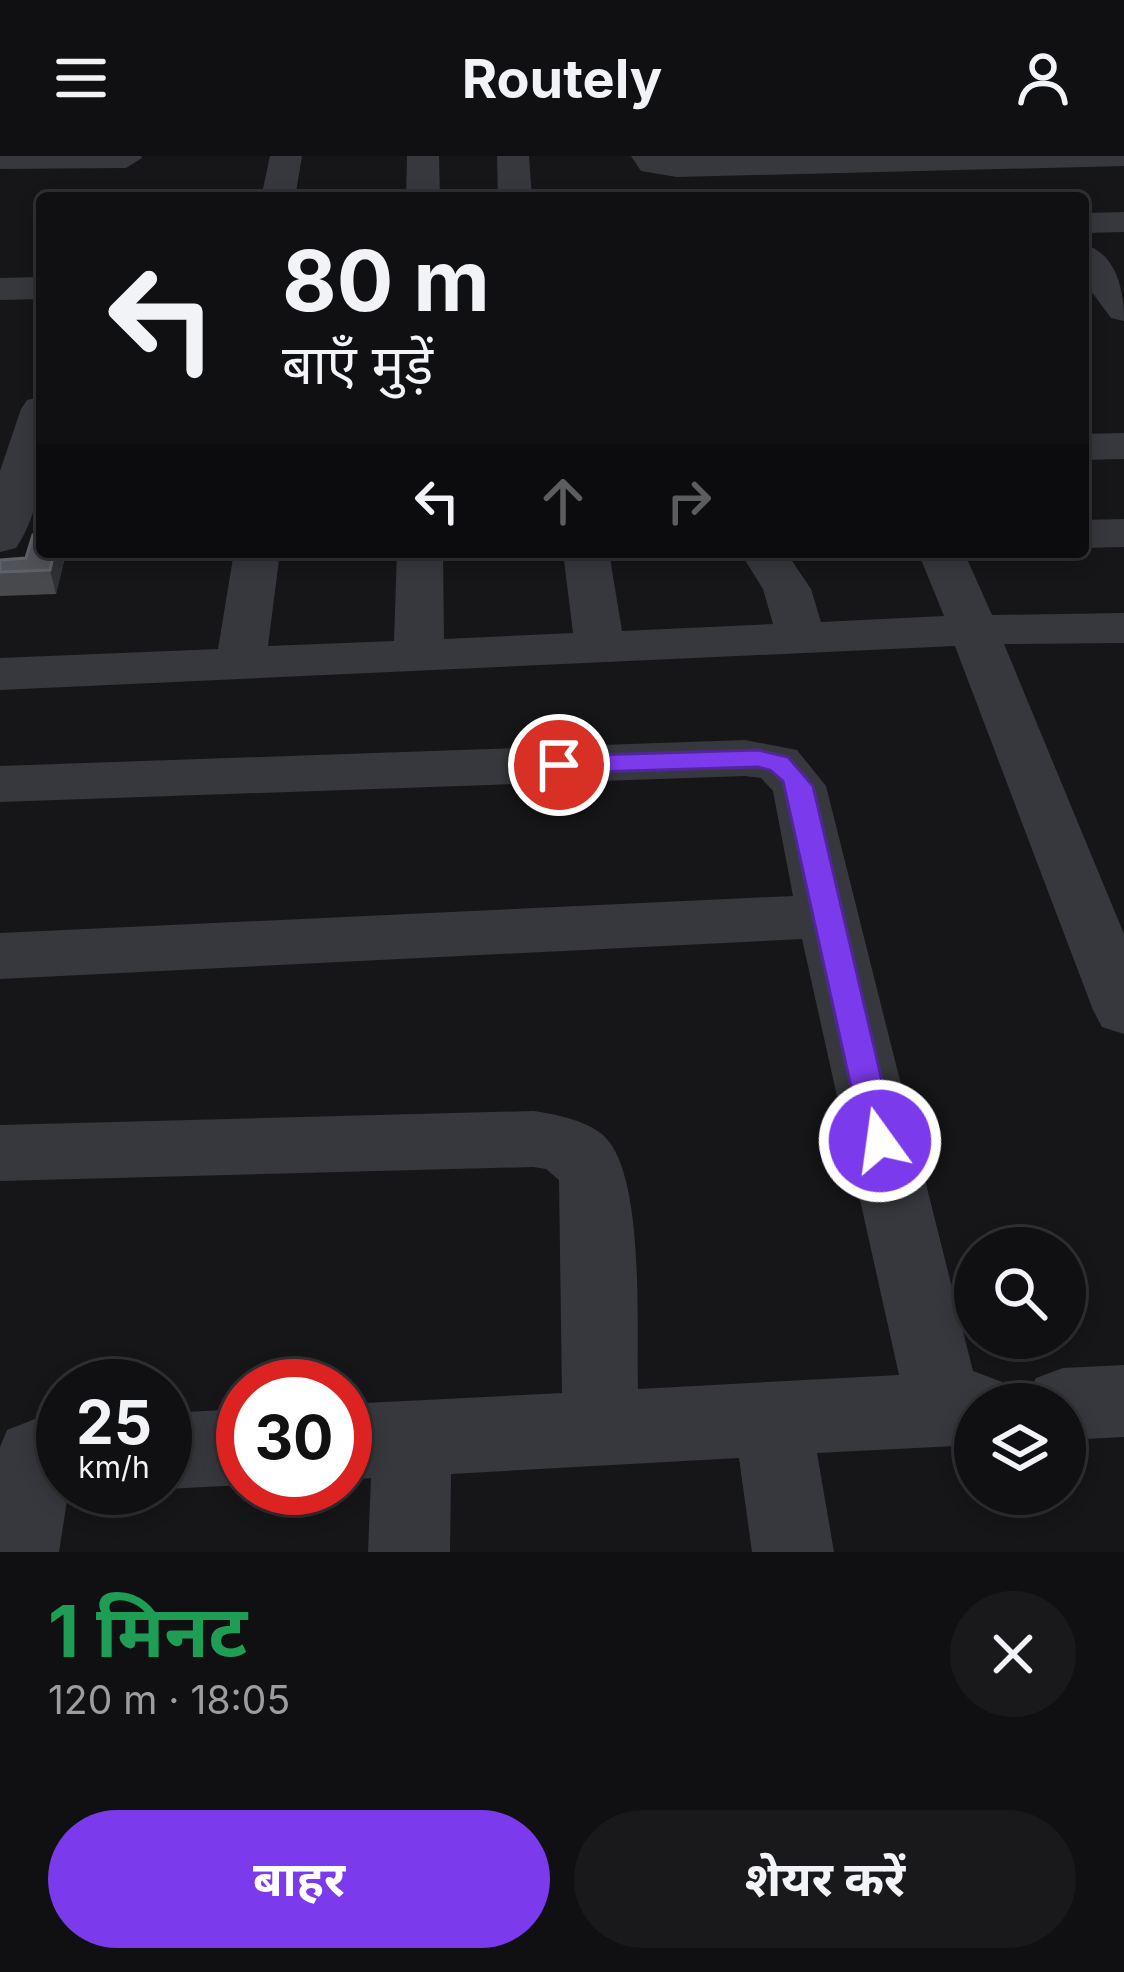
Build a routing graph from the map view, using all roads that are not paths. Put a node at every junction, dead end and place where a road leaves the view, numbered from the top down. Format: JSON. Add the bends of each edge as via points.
{"nodes":[{"id":1,"x":286,"y":156,"type":"edge"},
{"id":2,"x":423,"y":156,"type":"edge"},
{"id":3,"x":513,"y":156,"type":"edge"},
{"id":4,"x":647,"y":156,"type":"edge"},
{"id":5,"x":1124,"y":156,"type":"edge"},
{"id":6,"x":126,"y":157,"type":"edge"},
{"id":7,"x":0,"y":159,"type":"edge"},
{"id":8,"x":874,"y":163,"type":"junction"},
{"id":9,"x":114,"y":192,"type":"edge"},
{"id":10,"x":279,"y":192,"type":"edge"},
{"id":11,"x":423,"y":192,"type":"edge"},
{"id":12,"x":515,"y":192,"type":"edge"},
{"id":13,"x":887,"y":192,"type":"edge"},
{"id":14,"x":1124,"y":222,"type":"edge"},
{"id":15,"x":1089,"y":224,"type":"edge"},
{"id":16,"x":1089,"y":263,"type":"edge"},
{"id":17,"x":36,"y":288,"type":"edge"},
{"id":18,"x":0,"y":289,"type":"edge"},
{"id":19,"x":1124,"y":310,"type":"edge"},
{"id":20,"x":36,"y":428,"type":"edge"},
{"id":21,"x":1124,"y":446,"type":"edge"},
{"id":22,"x":1089,"y":447,"type":"edge"},
{"id":23,"x":1124,"y":533,"type":"edge"},
{"id":24,"x":1089,"y":534,"type":"edge"},
{"id":25,"x":0,"y":538,"type":"edge"},
{"id":26,"x":256,"y":558,"type":"edge"},
{"id":27,"x":421,"y":558,"type":"edge"},
{"id":28,"x":587,"y":558,"type":"edge"},
{"id":29,"x":768,"y":558,"type":"edge"},
{"id":30,"x":944,"y":558,"type":"edge"},
{"id":31,"x":1124,"y":628,"type":"edge"},
{"id":32,"x":974,"y":630,"type":"junction"},
{"id":33,"x":802,"y":638,"type":"junction"},
{"id":34,"x":600,"y":647,"type":"junction"},
{"id":35,"x":418,"y":655,"type":"junction"},
{"id":36,"x":241,"y":663,"type":"junction"},
{"id":37,"x":0,"y":674,"type":"edge"},
{"id":38,"x":0,"y":784,"type":"edge"},
{"id":39,"x":826,"y":916,"type":"junction"},
{"id":40,"x":0,"y":956,"type":"edge"},
{"id":41,"x":1124,"y":1010,"type":"edge"},
{"id":42,"x":0,"y":1154,"type":"edge"},
{"id":43,"x":954,"y":1387,"type":"edge"},
{"id":44,"x":954,"y":1409,"type":"edge"},
{"id":45,"x":773,"y":1423,"type":"junction"},
{"id":46,"x":601,"y":1428,"type":"junction"},
{"id":47,"x":379,"y":1441,"type":"edge"},
{"id":48,"x":33,"y":1457,"type":"edge"},
{"id":49,"x":18,"y":1552,"type":"edge"},
{"id":50,"x":409,"y":1552,"type":"edge"},
{"id":51,"x":793,"y":1552,"type":"edge"}],
"edges":[{"from":1,"to":10,"type":"street"},
{"from":2,"to":11,"type":"street"},
{"from":3,"to":12,"type":"street"},
{"from":4,"to":8,"type":"street","via":[[677,167]]},
{"from":5,"to":8,"type":"street"},
{"from":6,"to":7,"type":"street"},
{"from":6,"to":9,"type":"street"},
{"from":8,"to":13,"type":"street"},
{"from":14,"to":15,"type":"street"},
{"from":16,"to":19,"type":"street"},
{"from":17,"to":18,"type":"street"},
{"from":20,"to":25,"type":"street"},
{"from":21,"to":22,"type":"street"},
{"from":23,"to":24,"type":"street"},
{"from":26,"to":36,"type":"street"},
{"from":27,"to":35,"type":"street"},
{"from":28,"to":34,"type":"street"},
{"from":29,"to":33,"type":"street"},
{"from":30,"to":32,"type":"street"},
{"from":31,"to":32,"type":"street"},
{"from":32,"to":33,"type":"street"},
{"from":32,"to":41,"type":"street"},
{"from":33,"to":34,"type":"street"},
{"from":34,"to":35,"type":"street"},
{"from":35,"to":36,"type":"street"},
{"from":36,"to":37,"type":"street"},
{"from":38,"to":39,"type":"street","via":[[770,760],[800,786]]},
{"from":39,"to":40,"type":"street"},
{"from":39,"to":43,"type":"street"},
{"from":42,"to":46,"type":"street","via":[[533,1139],[572,1147],[589,1163],[597,1198]]},
{"from":44,"to":45,"type":"street"},
{"from":45,"to":46,"type":"street"},
{"from":45,"to":51,"type":"street"},
{"from":46,"to":47,"type":"street"},
{"from":47,"to":50,"type":"street"},
{"from":48,"to":49,"type":"street"}]}
